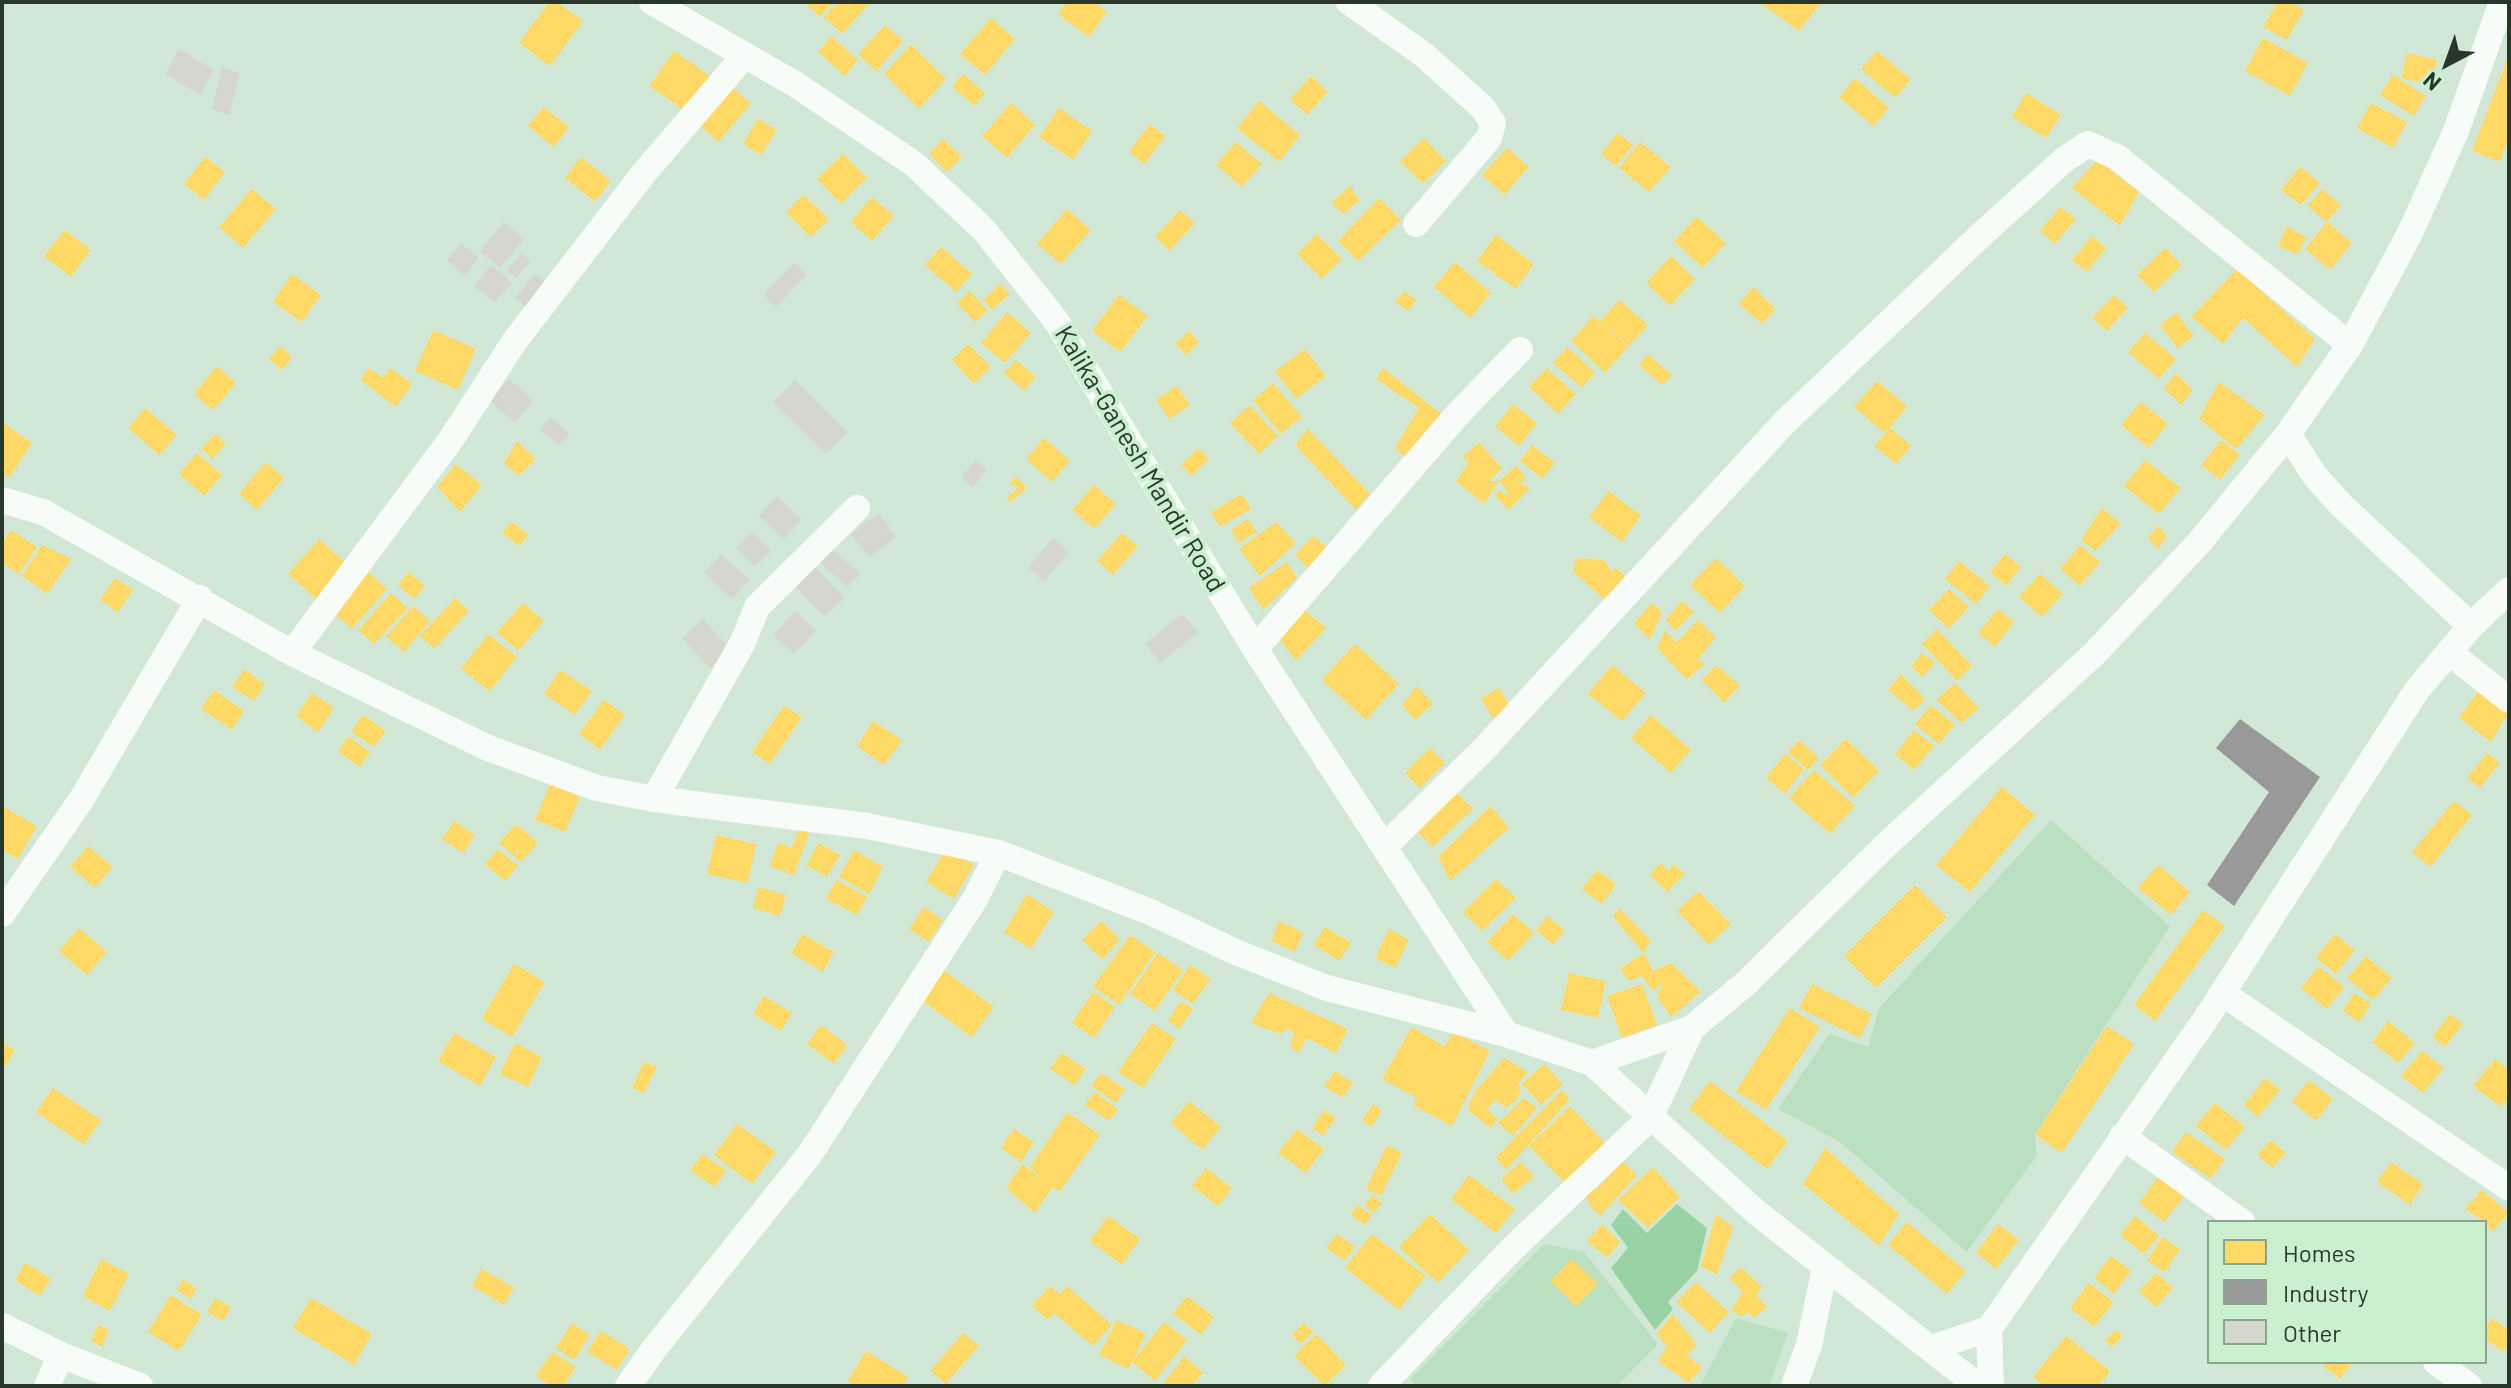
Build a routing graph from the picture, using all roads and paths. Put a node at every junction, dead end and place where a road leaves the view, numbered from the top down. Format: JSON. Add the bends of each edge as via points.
{"nodes":[{"id":1,"x":652,"y":2,"type":"edge"},
{"id":2,"x":1349,"y":2,"type":"edge"},
{"id":3,"x":2502,"y":2,"type":"edge"},
{"id":4,"x":745,"y":55,"type":"junction"},
{"id":5,"x":1416,"y":224,"type":"dead end"},
{"id":6,"x":2350,"y":345,"type":"junction"},
{"id":7,"x":1520,"y":350,"type":"dead end"},
{"id":8,"x":2288,"y":434,"type":"junction"},
{"id":9,"x":2,"y":500,"type":"edge"},
{"id":10,"x":857,"y":508,"type":"dead end"},
{"id":11,"x":2509,"y":590,"type":"edge"},
{"id":12,"x":200,"y":598,"type":"junction"},
{"id":13,"x":2471,"y":626,"type":"junction"},
{"id":14,"x":1255,"y":649,"type":"junction"},
{"id":15,"x":2449,"y":652,"type":"junction"},
{"id":16,"x":292,"y":653,"type":"junction"},
{"id":17,"x":2509,"y":700,"type":"edge"},
{"id":18,"x":654,"y":799,"type":"junction"},
{"id":19,"x":1385,"y":846,"type":"junction"},
{"id":20,"x":998,"y":853,"type":"junction"},
{"id":21,"x":2,"y":914,"type":"edge"},
{"id":22,"x":2222,"y":993,"type":"junction"},
{"id":23,"x":1692,"y":1028,"type":"junction"},
{"id":24,"x":1506,"y":1034,"type":"junction"},
{"id":25,"x":1592,"y":1063,"type":"junction"},
{"id":26,"x":1650,"y":1118,"type":"junction"},
{"id":27,"x":2122,"y":1136,"type":"junction"},
{"id":28,"x":2509,"y":1188,"type":"edge"},
{"id":29,"x":2239,"y":1220,"type":"edge"},
{"id":30,"x":1825,"y":1267,"type":"junction"},
{"id":31,"x":2,"y":1326,"type":"edge"},
{"id":32,"x":1989,"y":1329,"type":"junction"},
{"id":33,"x":1931,"y":1348,"type":"junction"},
{"id":34,"x":61,"y":1355,"type":"junction"},
{"id":35,"x":2439,"y":1364,"type":"edge"},
{"id":36,"x":47,"y":1386,"type":"edge"},
{"id":37,"x":140,"y":1386,"type":"edge"},
{"id":38,"x":628,"y":1386,"type":"edge"},
{"id":39,"x":1381,"y":1386,"type":"edge"},
{"id":40,"x":1794,"y":1386,"type":"edge"},
{"id":41,"x":1978,"y":1386,"type":"edge"},
{"id":42,"x":1991,"y":1386,"type":"edge"},
{"id":43,"x":2469,"y":1386,"type":"edge"}],
"edges":[{"from":1,"to":4,"type":"street","name":"Kalika-Ganesh Mandir Road"},
{"from":2,"to":5,"type":"street","via":[[1424,55],[1493,123],[1489,138]]},
{"from":3,"to":6,"type":"street","via":[[2451,143]]},
{"from":4,"to":14,"type":"street","name":"Kalika-Ganesh Mandir Road","via":[[914,164],[984,230],[1057,322]]},
{"from":4,"to":16,"type":"street","via":[[644,173],[514,342],[452,438]]},
{"from":6,"to":8,"type":"street"},
{"from":6,"to":19,"type":"street","via":[[2117,157],[2088,144],[1992,225],[1784,423],[1484,749]]},
{"from":7,"to":14,"type":"street"},
{"from":8,"to":13,"type":"street","via":[[2341,505]]},
{"from":8,"to":23,"type":"street","via":[[2198,544],[2094,654]]},
{"from":9,"to":12,"type":"street","via":[[43,512]]},
{"from":10,"to":18,"type":"street","via":[[757,607],[743,642]]},
{"from":11,"to":13,"type":"street"},
{"from":12,"to":16,"type":"street"},
{"from":12,"to":21,"type":"street","via":[[81,800]]},
{"from":13,"to":15,"type":"street"},
{"from":14,"to":19,"type":"street","name":"Kalika-Ganesh Mandir Road"},
{"from":15,"to":17,"type":"street"},
{"from":15,"to":22,"type":"street","via":[[2379,746]]},
{"from":16,"to":18,"type":"street","via":[[488,748],[597,788]]},
{"from":18,"to":20,"type":"street","via":[[867,826]]},
{"from":19,"to":24,"type":"street","name":"Kalika-Ganesh Mandir Road"},
{"from":20,"to":24,"type":"street","via":[[1327,988]]},
{"from":20,"to":38,"type":"street","via":[[975,899],[810,1154]]},
{"from":22,"to":27,"type":"street"},
{"from":22,"to":28,"type":"street"},
{"from":23,"to":25,"type":"street"},
{"from":23,"to":26,"type":"street"},
{"from":24,"to":25,"type":"street"},
{"from":25,"to":26,"type":"street"},
{"from":26,"to":30,"type":"street"},
{"from":26,"to":39,"type":"street","via":[[1511,1250]]},
{"from":27,"to":29,"type":"street"},
{"from":27,"to":32,"type":"street"},
{"from":30,"to":33,"type":"street"},
{"from":30,"to":40,"type":"street","via":[[1809,1345]]},
{"from":31,"to":34,"type":"street"},
{"from":32,"to":33,"type":"street"},
{"from":32,"to":42,"type":"street"},
{"from":33,"to":41,"type":"street"},
{"from":34,"to":36,"type":"street"},
{"from":34,"to":37,"type":"street"},
{"from":35,"to":43,"type":"street"}]}
